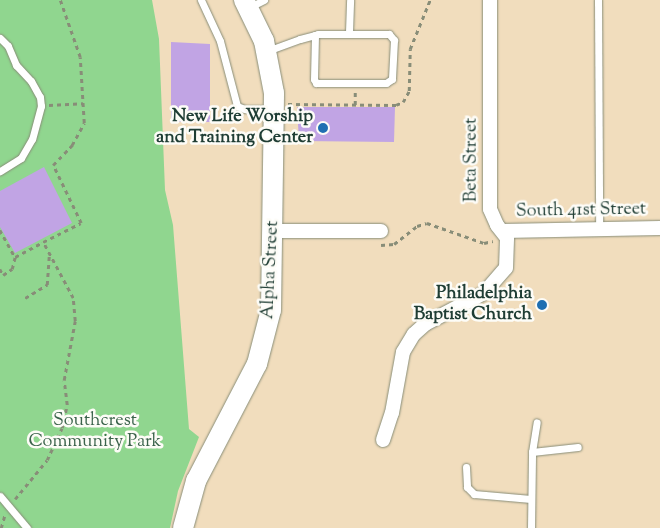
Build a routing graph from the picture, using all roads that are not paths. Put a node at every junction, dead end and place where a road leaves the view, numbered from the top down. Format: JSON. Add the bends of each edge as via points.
{"nodes":[{"id":1,"x":200,"y":0,"type":"edge"},
{"id":2,"x":350,"y":0,"type":"edge"},
{"id":3,"x":490,"y":0,"type":"edge"},
{"id":4,"x":598,"y":0,"type":"edge"},
{"id":5,"x":252,"y":3,"type":"edge"},
{"id":6,"x":348,"y":32,"type":"junction"},
{"id":7,"x":315,"y":35,"type":"junction"},
{"id":8,"x":0,"y":38,"type":"edge"},
{"id":9,"x":266,"y":51,"type":"junction"},
{"id":10,"x":274,"y":109,"type":"junction"},
{"id":11,"x":0,"y":171,"type":"edge"},
{"id":12,"x":660,"y":228,"type":"edge"},
{"id":13,"x":599,"y":229,"type":"junction"},
{"id":14,"x":274,"y":231,"type":"junction"},
{"id":15,"x":380,"y":231,"type":"road end"},
{"id":16,"x":503,"y":231,"type":"junction"},
{"id":17,"x":537,"y":422,"type":"dead end"},
{"id":18,"x":383,"y":440,"type":"dead end"},
{"id":19,"x":578,"y":448,"type":"dead end"},
{"id":20,"x":532,"y":452,"type":"junction"},
{"id":21,"x":466,"y":467,"type":"dead end"},
{"id":22,"x":0,"y":496,"type":"edge"},
{"id":23,"x":531,"y":499,"type":"junction"},
{"id":24,"x":27,"y":528,"type":"edge"},
{"id":25,"x":183,"y":528,"type":"edge"},
{"id":26,"x":531,"y":528,"type":"edge"}],
"edges":[{"from":1,"to":10,"type":"lane","via":[[220,41],[237,106]]},
{"from":2,"to":6,"type":"lane"},
{"from":3,"to":16,"type":"street","name":"Beta Street","via":[[490,209]]},
{"from":4,"to":13,"type":"lane"},
{"from":5,"to":9,"type":"street","name":"Alpha Street"},
{"from":6,"to":7,"type":"lane"},
{"from":6,"to":7,"type":"lane","via":[[389,34],[394,40],[390,82],[316,83]]},
{"from":7,"to":9,"type":"lane"},
{"from":8,"to":11,"type":"lane","via":[[8,46],[16,65],[31,81],[40,96],[41,106],[32,139],[21,158]]},
{"from":9,"to":10,"type":"street","name":"Alpha Street"},
{"from":10,"to":14,"type":"street","name":"Alpha Street"},
{"from":12,"to":13,"type":"street","name":"South 41st Street"},
{"from":13,"to":16,"type":"street","name":"South 41st Street"},
{"from":14,"to":15,"type":"street"},
{"from":14,"to":25,"type":"street","name":"Alpha Street","via":[[273,291],[264,347],[245,394],[196,481]]},
{"from":16,"to":18,"type":"street","name":"Beta Street","via":[[508,246],[506,268],[495,284],[425,324],[403,352],[392,413]]},
{"from":17,"to":20,"type":"lane"},
{"from":19,"to":20,"type":"lane"},
{"from":20,"to":23,"type":"lane"},
{"from":21,"to":23,"type":"lane","via":[[467,487],[474,494]]},
{"from":22,"to":24,"type":"lane"},
{"from":23,"to":26,"type":"lane"}]}
